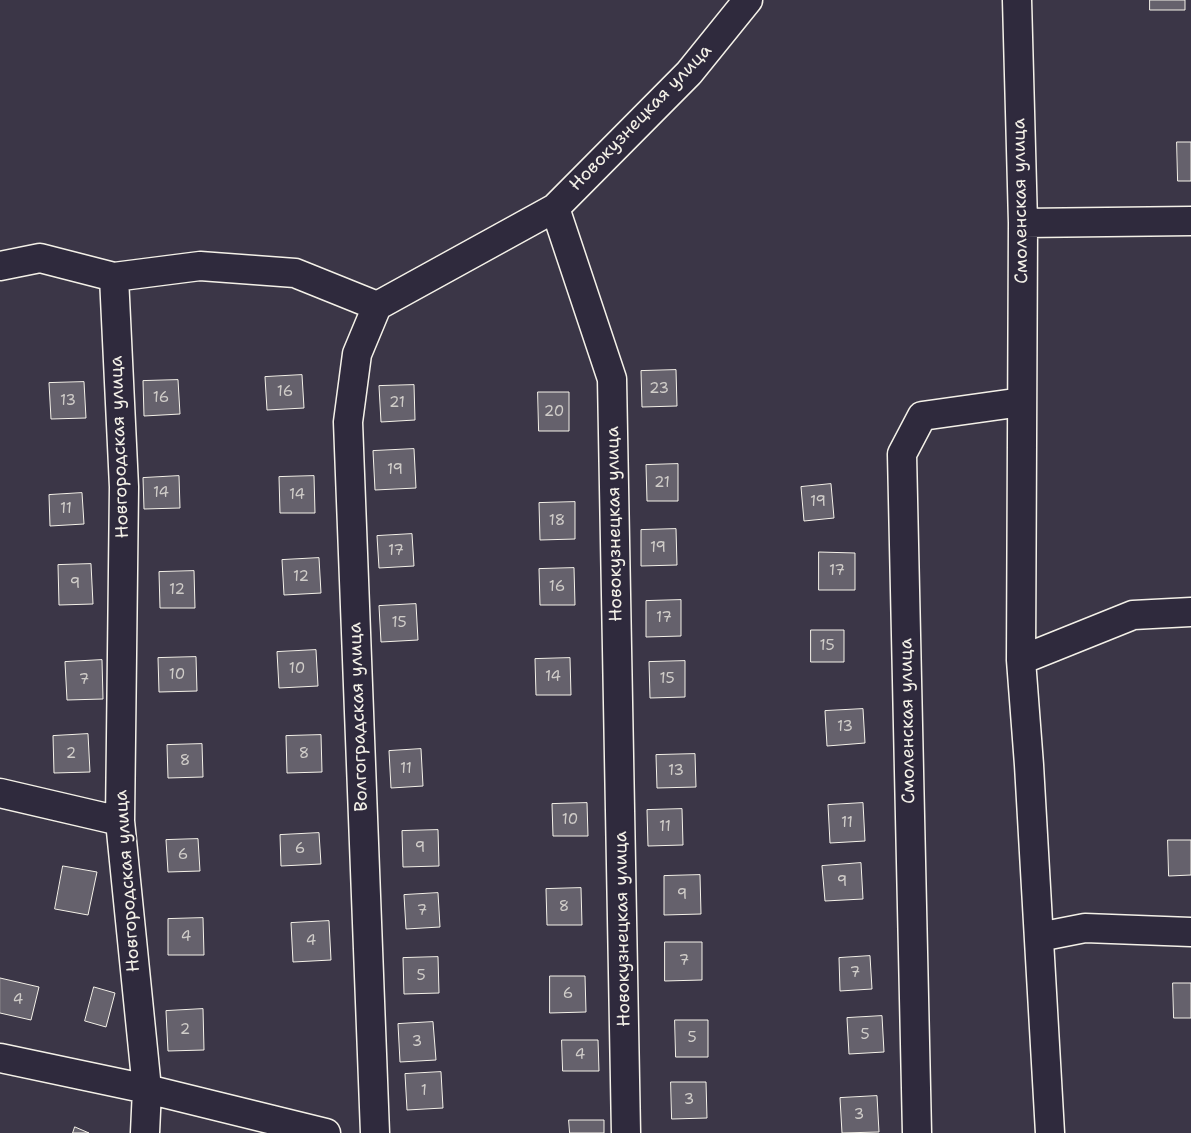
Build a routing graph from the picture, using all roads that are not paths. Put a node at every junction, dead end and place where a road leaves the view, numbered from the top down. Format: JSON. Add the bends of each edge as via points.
{"nodes":[{"id":1,"x":748,"y":0,"type":"edge"},
{"id":2,"x":1017,"y":0,"type":"edge"},
{"id":3,"x":555,"y":208,"type":"junction"},
{"id":4,"x":1191,"y":221,"type":"edge"},
{"id":5,"x":1022,"y":223,"type":"junction"},
{"id":6,"x":0,"y":266,"type":"edge"},
{"id":7,"x":114,"y":277,"type":"junction"},
{"id":8,"x":376,"y":306,"type":"junction"},
{"id":9,"x":1022,"y":402,"type":"junction"},
{"id":10,"x":1191,"y":612,"type":"edge"},
{"id":11,"x":1021,"y":660,"type":"junction"},
{"id":12,"x":0,"y":793,"type":"edge"},
{"id":13,"x":120,"y":821,"type":"junction"},
{"id":14,"x":1191,"y":932,"type":"edge"},
{"id":15,"x":1039,"y":937,"type":"junction"},
{"id":16,"x":0,"y":1058,"type":"edge"},
{"id":17,"x":146,"y":1089,"type":"junction"},
{"id":18,"x":145,"y":1133,"type":"edge"},
{"id":19,"x":326,"y":1133,"type":"edge"},
{"id":20,"x":375,"y":1133,"type":"edge"},
{"id":21,"x":626,"y":1133,"type":"edge"},
{"id":22,"x":917,"y":1133,"type":"edge"},
{"id":23,"x":1050,"y":1133,"type":"edge"}],
"edges":[{"from":1,"to":3,"type":"street","name":"Новокузнецкая улица","via":[[689,73]]},
{"from":2,"to":5,"type":"street","name":"Смоленская улица"},
{"from":3,"to":8,"type":"street"},
{"from":3,"to":21,"type":"street","name":"Новокузнецкая улица","via":[[612,379]]},
{"from":4,"to":5,"type":"street"},
{"from":5,"to":9,"type":"street","name":"Смоленская улица"},
{"from":6,"to":7,"type":"street","via":[[40,258]]},
{"from":7,"to":8,"type":"street","via":[[200,266],[295,273]]},
{"from":7,"to":13,"type":"street","name":"Новгородская улица","via":[[124,487]]},
{"from":8,"to":20,"type":"street","name":"Волгоградская улица","via":[[357,354],[348,422]]},
{"from":9,"to":11,"type":"street","name":"Смоленская улица"},
{"from":9,"to":22,"type":"street","name":"Смоленская улица","via":[[922,416],[902,454]]},
{"from":10,"to":11,"type":"street","via":[[1133,615]]},
{"from":11,"to":15,"type":"street","name":"Смоленская улица"},
{"from":12,"to":13,"type":"street"},
{"from":13,"to":17,"type":"street","name":"Новгородская улица"},
{"from":14,"to":15,"type":"street","via":[[1085,928]]},
{"from":15,"to":23,"type":"street","name":"Смоленская улица"},
{"from":16,"to":17,"type":"street"},
{"from":17,"to":18,"type":"street","name":"Новгородская улица"},
{"from":17,"to":19,"type":"street"}]}
